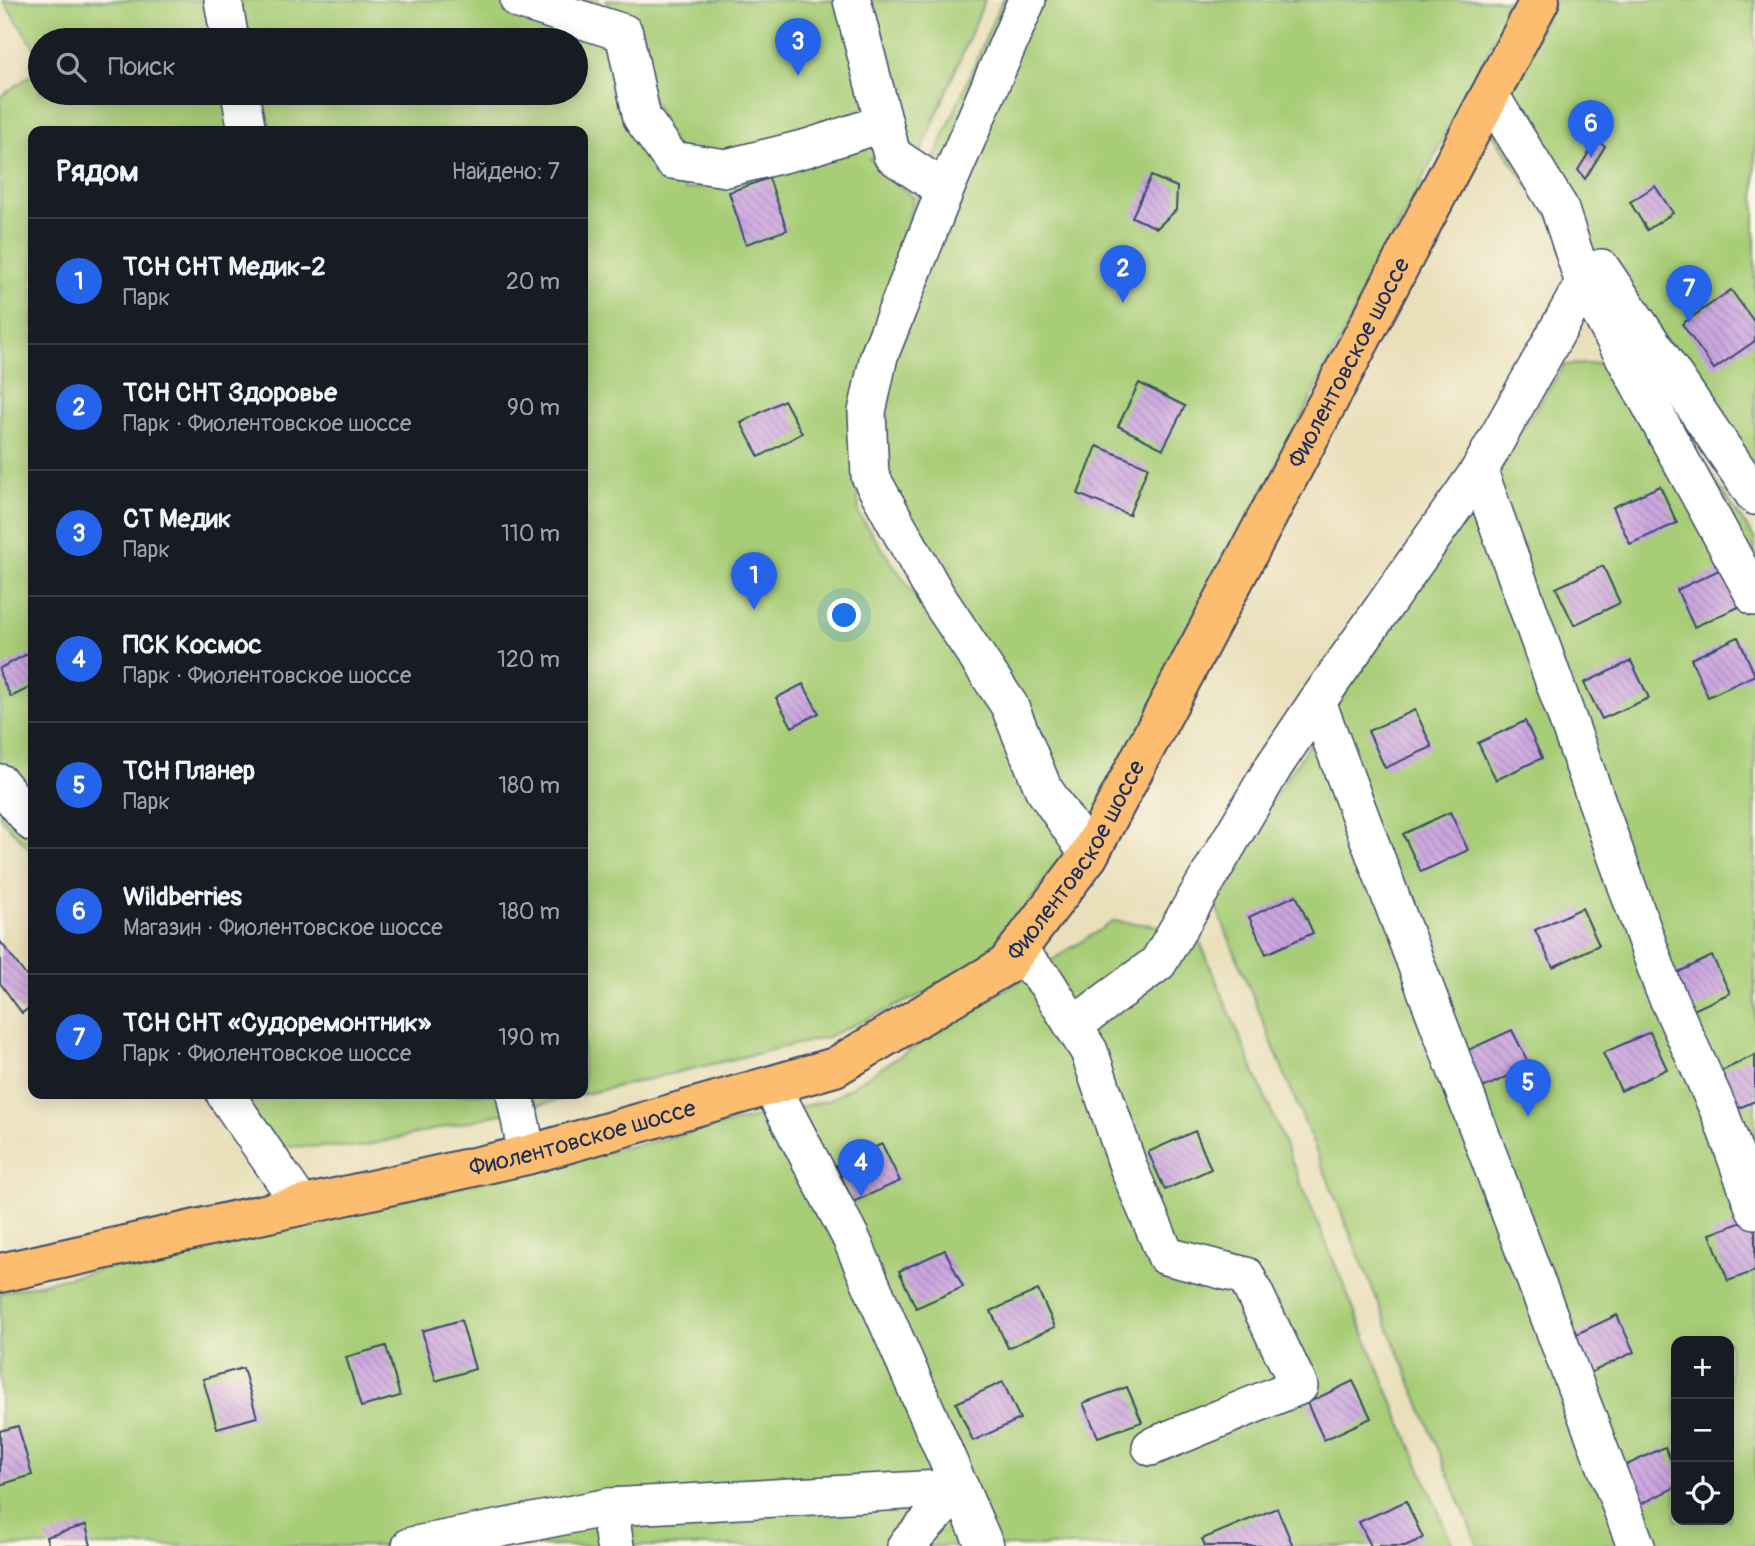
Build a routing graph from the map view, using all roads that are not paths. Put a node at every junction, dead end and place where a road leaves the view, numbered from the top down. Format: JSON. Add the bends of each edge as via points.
{"nodes":[{"id":1,"x":223,"y":0,"type":"edge"},
{"id":2,"x":519,"y":0,"type":"edge"},
{"id":3,"x":852,"y":0,"type":"edge"},
{"id":4,"x":1027,"y":0,"type":"edge"},
{"id":5,"x":1540,"y":0,"type":"edge"},
{"id":6,"x":228,"y":28,"type":"edge"},
{"id":7,"x":1490,"y":95,"type":"junction"},
{"id":8,"x":242,"y":105,"type":"edge"},
{"id":9,"x":884,"y":123,"type":"junction"},
{"id":10,"x":246,"y":126,"type":"edge"},
{"id":11,"x":945,"y":190,"type":"junction"},
{"id":12,"x":1559,"y":206,"type":"junction"},
{"id":13,"x":1584,"y":283,"type":"junction"},
{"id":14,"x":1479,"y":471,"type":"junction"},
{"id":15,"x":1755,"y":496,"type":"edge"},
{"id":16,"x":1755,"y":597,"type":"edge"},
{"id":17,"x":1317,"y":702,"type":"junction"},
{"id":18,"x":0,"y":783,"type":"edge"},
{"id":19,"x":28,"y":816,"type":"edge"},
{"id":20,"x":1089,"y":855,"type":"junction"},
{"id":21,"x":1017,"y":951,"type":"junction"},
{"id":22,"x":1073,"y":1026,"type":"junction"},
{"id":23,"x":771,"y":1085,"type":"junction"},
{"id":24,"x":228,"y":1099,"type":"edge"},
{"id":25,"x":516,"y":1099,"type":"edge"},
{"id":26,"x":527,"y":1155,"type":"junction"},
{"id":27,"x":302,"y":1206,"type":"junction"},
{"id":28,"x":1755,"y":1210,"type":"edge"},
{"id":29,"x":0,"y":1273,"type":"edge"},
{"id":30,"x":1151,"y":1447,"type":"dead end"},
{"id":31,"x":960,"y":1488,"type":"junction"},
{"id":32,"x":609,"y":1507,"type":"junction"},
{"id":33,"x":411,"y":1546,"type":"edge"},
{"id":34,"x":615,"y":1546,"type":"edge"},
{"id":35,"x":906,"y":1546,"type":"edge"},
{"id":36,"x":985,"y":1546,"type":"edge"},
{"id":37,"x":1636,"y":1546,"type":"edge"}],
"edges":[{"from":1,"to":6,"type":"lane"},
{"from":2,"to":9,"type":"lane","via":[[624,33],[642,118],[672,160],[726,169]]},
{"from":3,"to":9,"type":"lane"},
{"from":4,"to":11,"type":"lane"},
{"from":5,"to":7,"type":"main road","name":"Фиолентовское шоссе"},
{"from":7,"to":12,"type":"lane"},
{"from":7,"to":20,"type":"main road","name":"Фиолентовское шоссе"},
{"from":8,"to":10,"type":"lane"},
{"from":9,"to":11,"type":"lane","via":[[892,155]]},
{"from":11,"to":20,"type":"lane","via":[[879,356],[867,412],[870,476],[936,595],[1009,705],[1043,788]]},
{"from":12,"to":13,"type":"lane"},
{"from":12,"to":15,"type":"lane"},
{"from":13,"to":14,"type":"lane"},
{"from":13,"to":16,"type":"lane"},
{"from":14,"to":17,"type":"lane"},
{"from":14,"to":28,"type":"lane","via":[[1663,987],[1720,1113]]},
{"from":17,"to":22,"type":"lane","via":[[1273,766],[1158,963]]},
{"from":17,"to":37,"type":"lane"},
{"from":18,"to":19,"type":"lane"},
{"from":20,"to":21,"type":"main road","name":"Фиолентовское шоссе"},
{"from":21,"to":22,"type":"lane","via":[[1046,982]]},
{"from":21,"to":23,"type":"main road","name":"Фиолентовское шоссе","via":[[1006,965],[835,1067]]},
{"from":22,"to":30,"type":"lane","via":[[1088,1051],[1129,1169],[1166,1256],[1246,1276],[1299,1386]]},
{"from":23,"to":26,"type":"main road","name":"Фиолентовское шоссе"},
{"from":23,"to":31,"type":"lane","via":[[851,1238]]},
{"from":24,"to":27,"type":"lane"},
{"from":25,"to":26,"type":"lane"},
{"from":26,"to":27,"type":"main road","name":"Фиолентовское шоссе"},
{"from":27,"to":29,"type":"main road","name":"Фиолентовское шоссе"},
{"from":31,"to":32,"type":"lane"},
{"from":31,"to":35,"type":"lane"},
{"from":31,"to":36,"type":"lane"},
{"from":32,"to":33,"type":"lane"},
{"from":32,"to":34,"type":"lane"}]}
